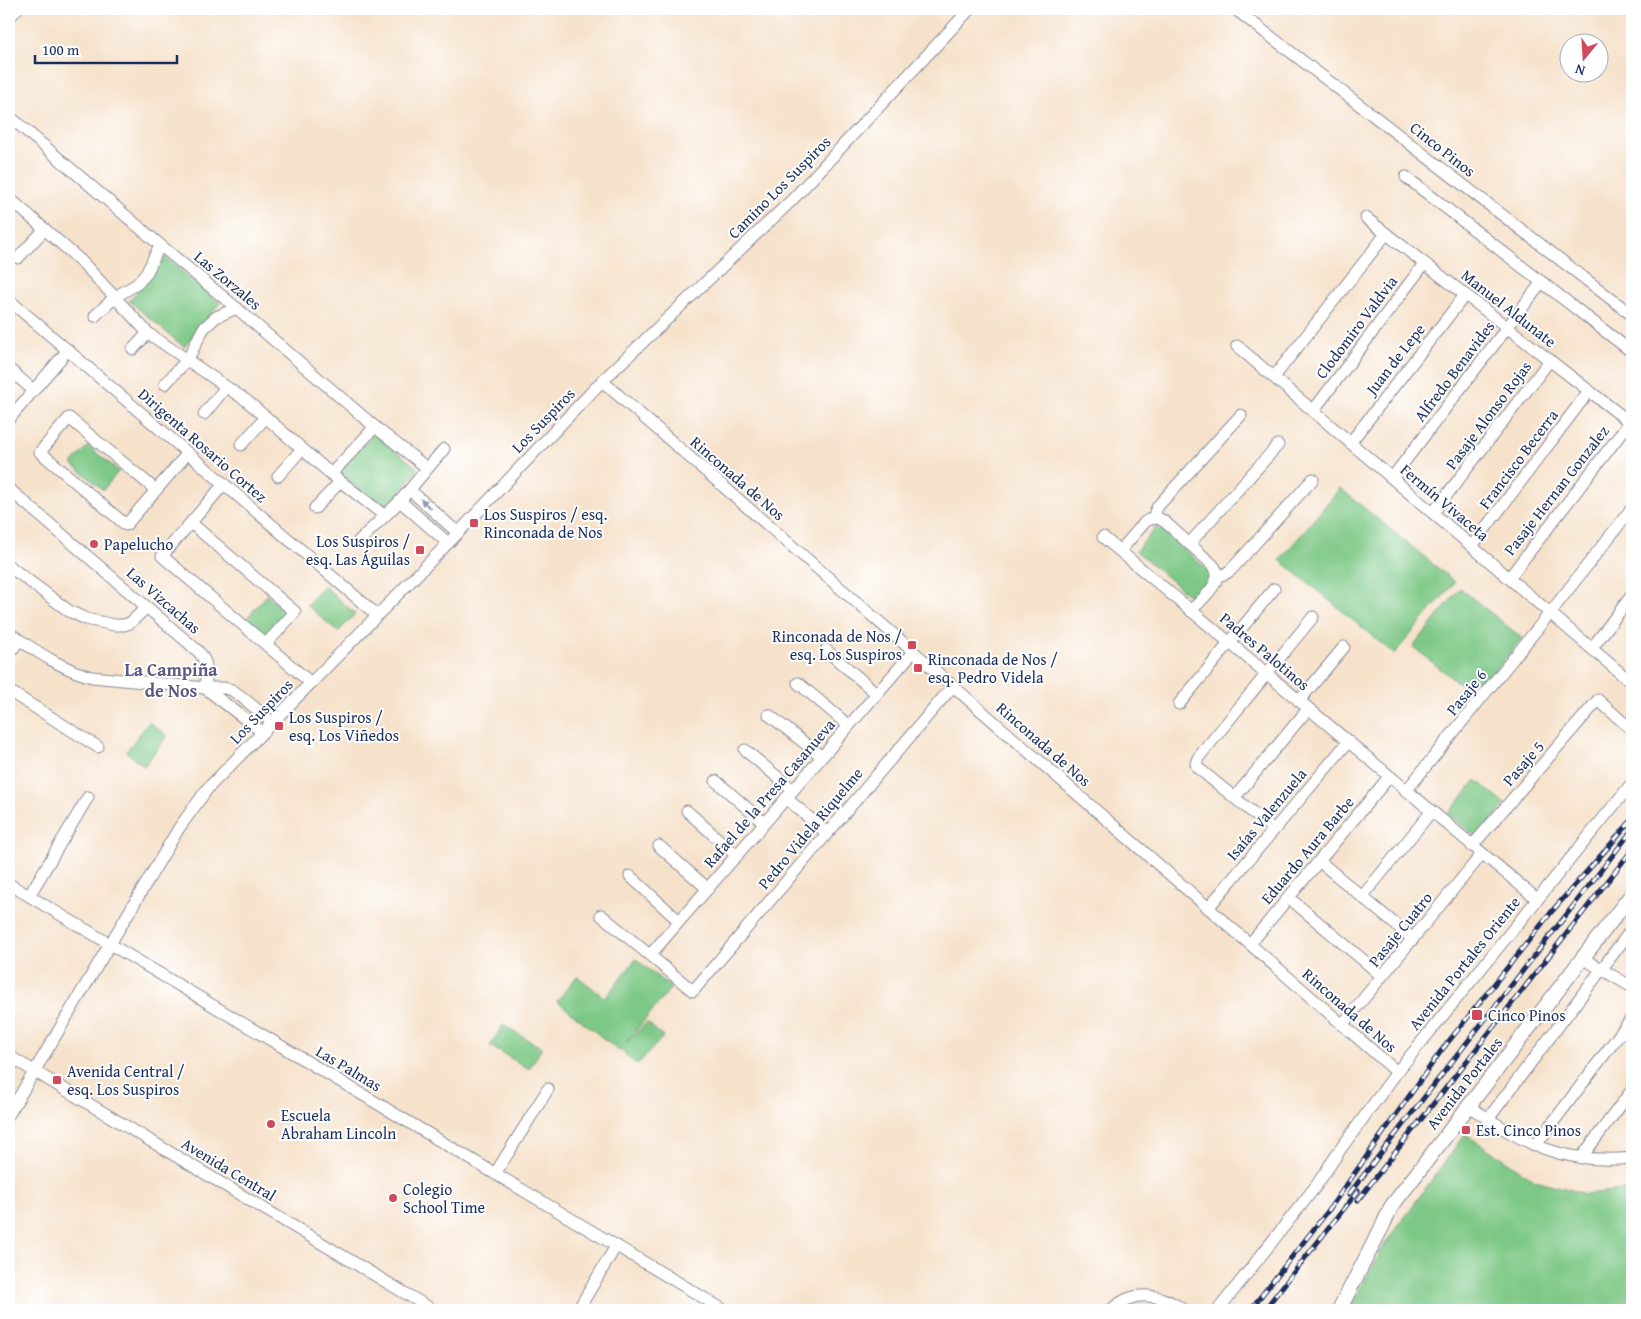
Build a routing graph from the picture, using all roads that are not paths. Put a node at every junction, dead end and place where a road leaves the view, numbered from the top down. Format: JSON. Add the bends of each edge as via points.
{"nodes":[{"id":1,"x":17,"y":9,"type":"edge"},
{"id":2,"x":970,"y":9,"type":"edge"},
{"id":3,"x":1235,"y":9,"type":"edge"},
{"id":4,"x":9,"y":18,"type":"edge"},
{"id":5,"x":9,"y":116,"type":"edge"},
{"id":6,"x":1406,"y":177,"type":"dead end"},
{"id":7,"x":9,"y":198,"type":"edge"},
{"id":8,"x":1366,"y":218,"type":"dead end"},
{"id":9,"x":45,"y":228,"type":"junction"},
{"id":10,"x":1386,"y":234,"type":"junction"},
{"id":11,"x":160,"y":245,"type":"junction"},
{"id":12,"x":18,"y":258,"type":"dead end"},
{"id":13,"x":1424,"y":264,"type":"junction"},
{"id":14,"x":1542,"y":282,"type":"junction"},
{"id":15,"x":1464,"y":295,"type":"junction"},
{"id":16,"x":115,"y":297,"type":"junction"},
{"id":17,"x":9,"y":300,"type":"edge"},
{"id":18,"x":237,"y":308,"type":"junction"},
{"id":19,"x":1632,"y":315,"type":"edge"},
{"id":20,"x":95,"y":316,"type":"dead end"},
{"id":21,"x":1508,"y":328,"type":"junction"},
{"id":22,"x":148,"y":333,"type":"junction"},
{"id":23,"x":1237,"y":346,"type":"dead end"},
{"id":24,"x":133,"y":349,"type":"dead end"},
{"id":25,"x":68,"y":350,"type":"junction"},
{"id":26,"x":1632,"y":352,"type":"edge"},
{"id":27,"x":188,"y":359,"type":"junction"},
{"id":28,"x":1550,"y":360,"type":"junction"},
{"id":29,"x":9,"y":369,"type":"edge"},
{"id":30,"x":1274,"y":377,"type":"junction"},
{"id":31,"x":602,"y":381,"type":"junction"},
{"id":32,"x":165,"y":384,"type":"dead end"},
{"id":33,"x":226,"y":387,"type":"junction"},
{"id":34,"x":33,"y":390,"type":"junction"},
{"id":35,"x":1589,"y":391,"type":"junction"},
{"id":36,"x":1313,"y":411,"type":"junction"},
{"id":37,"x":204,"y":414,"type":"dead end"},
{"id":38,"x":1241,"y":415,"type":"dead end"},
{"id":39,"x":266,"y":417,"type":"junction"},
{"id":40,"x":9,"y":419,"type":"edge"},
{"id":41,"x":1631,"y":423,"type":"edge"},
{"id":42,"x":375,"y":427,"type":"junction"},
{"id":43,"x":1350,"y":443,"type":"junction"},
{"id":44,"x":240,"y":445,"type":"dead end"},
{"id":45,"x":1278,"y":445,"type":"dead end"},
{"id":46,"x":302,"y":449,"type":"junction"},
{"id":47,"x":444,"y":449,"type":"dead end"},
{"id":48,"x":188,"y":453,"type":"junction"},
{"id":49,"x":428,"y":468,"type":"junction"},
{"id":50,"x":330,"y":474,"type":"junction"},
{"id":51,"x":278,"y":476,"type":"dead end"},
{"id":52,"x":1392,"y":478,"type":"junction"},
{"id":53,"x":1313,"y":479,"type":"dead end"},
{"id":54,"x":340,"y":482,"type":"junction"},
{"id":55,"x":224,"y":484,"type":"junction"},
{"id":56,"x":9,"y":489,"type":"edge"},
{"id":57,"x":156,"y":490,"type":"junction"},
{"id":58,"x":410,"y":490,"type":"junction"},
{"id":59,"x":400,"y":501,"type":"junction"},
{"id":60,"x":315,"y":508,"type":"dead end"},
{"id":61,"x":1632,"y":508,"type":"edge"},
{"id":62,"x":1434,"y":514,"type":"junction"},
{"id":63,"x":385,"y":516,"type":"junction"},
{"id":64,"x":1154,"y":518,"type":"junction"},
{"id":65,"x":191,"y":523,"type":"junction"},
{"id":66,"x":458,"y":532,"type":"junction"},
{"id":67,"x":1103,"y":536,"type":"dead end"},
{"id":68,"x":358,"y":542,"type":"dead end"},
{"id":69,"x":448,"y":543,"type":"junction"},
{"id":70,"x":1189,"y":544,"type":"junction"},
{"id":71,"x":1472,"y":546,"type":"junction"},
{"id":72,"x":1120,"y":551,"type":"junction"},
{"id":73,"x":9,"y":566,"type":"edge"},
{"id":74,"x":1218,"y":575,"type":"junction"},
{"id":75,"x":1509,"y":578,"type":"junction"},
{"id":76,"x":1274,"y":589,"type":"dead end"},
{"id":77,"x":1632,"y":595,"type":"edge"},
{"id":78,"x":147,"y":606,"type":"junction"},
{"id":79,"x":1191,"y":611,"type":"junction"},
{"id":80,"x":1550,"y":613,"type":"junction"},
{"id":81,"x":377,"y":616,"type":"junction"},
{"id":82,"x":1313,"y":617,"type":"dead end"},
{"id":83,"x":9,"y":633,"type":"edge"},
{"id":84,"x":19,"y":640,"type":"junction"},
{"id":85,"x":1230,"y":643,"type":"junction"},
{"id":86,"x":266,"y":644,"type":"junction"},
{"id":87,"x":1344,"y":647,"type":"dead end"},
{"id":88,"x":1592,"y":648,"type":"junction"},
{"id":89,"x":826,"y":650,"type":"dead end"},
{"id":90,"x":913,"y":652,"type":"junction"},
{"id":91,"x":9,"y":654,"type":"edge"},
{"id":92,"x":1266,"y":673,"type":"junction"},
{"id":93,"x":1632,"y":681,"type":"edge"},
{"id":94,"x":311,"y":683,"type":"junction"},
{"id":95,"x":798,"y":683,"type":"dead end"},
{"id":96,"x":953,"y":686,"type":"junction"},
{"id":97,"x":205,"y":688,"type":"junction"},
{"id":98,"x":9,"y":691,"type":"edge"},
{"id":99,"x":876,"y":693,"type":"junction"},
{"id":100,"x":1299,"y":701,"type":"junction"},
{"id":101,"x":1179,"y":704,"type":"dead end"},
{"id":102,"x":1308,"y":708,"type":"junction"},
{"id":103,"x":769,"y":715,"type":"dead end"},
{"id":104,"x":272,"y":722,"type":"junction"},
{"id":105,"x":848,"y":725,"type":"junction"},
{"id":106,"x":1632,"y":730,"type":"edge"},
{"id":107,"x":262,"y":732,"type":"junction"},
{"id":108,"x":1348,"y":742,"type":"junction"},
{"id":109,"x":98,"y":747,"type":"dead end"},
{"id":110,"x":745,"y":750,"type":"dead end"},
{"id":111,"x":821,"y":756,"type":"junction"},
{"id":112,"x":1389,"y":777,"type":"junction"},
{"id":113,"x":716,"y":781,"type":"dead end"},
{"id":114,"x":1632,"y":783,"type":"edge"},
{"id":115,"x":1406,"y":791,"type":"junction"},
{"id":116,"x":790,"y":794,"type":"junction"},
{"id":117,"x":88,"y":797,"type":"dead end"},
{"id":118,"x":1235,"y":797,"type":"junction"},
{"id":119,"x":687,"y":811,"type":"dead end"},
{"id":120,"x":1431,"y":812,"type":"junction"},
{"id":121,"x":764,"y":824,"type":"junction"},
{"id":122,"x":1274,"y":830,"type":"junction"},
{"id":123,"x":827,"y":833,"type":"junction"},
{"id":124,"x":659,"y":846,"type":"dead end"},
{"id":125,"x":1472,"y":846,"type":"junction"},
{"id":126,"x":1482,"y":854,"type":"junction"},
{"id":127,"x":737,"y":856,"type":"junction"},
{"id":128,"x":1319,"y":861,"type":"junction"},
{"id":129,"x":630,"y":876,"type":"dead end"},
{"id":130,"x":9,"y":884,"type":"edge"},
{"id":131,"x":708,"y":889,"type":"junction"},
{"id":132,"x":1632,"y":894,"type":"edge"},
{"id":133,"x":29,"y":896,"type":"junction"},
{"id":134,"x":1288,"y":897,"type":"junction"},
{"id":135,"x":1362,"y":897,"type":"junction"},
{"id":136,"x":1537,"y":898,"type":"junction"},
{"id":137,"x":1208,"y":908,"type":"junction"},
{"id":138,"x":1632,"y":908,"type":"edge"},
{"id":139,"x":601,"y":915,"type":"dead end"},
{"id":140,"x":679,"y":921,"type":"junction"},
{"id":141,"x":1632,"y":930,"type":"edge"},
{"id":142,"x":1413,"y":939,"type":"junction"},
{"id":143,"x":110,"y":944,"type":"junction"},
{"id":144,"x":1250,"y":944,"type":"junction"},
{"id":145,"x":650,"y":955,"type":"junction"},
{"id":146,"x":1589,"y":962,"type":"junction"},
{"id":147,"x":1602,"y":970,"type":"junction"},
{"id":148,"x":1382,"y":976,"type":"junction"},
{"id":149,"x":1632,"y":987,"type":"edge"},
{"id":150,"x":1632,"y":1018,"type":"edge"},
{"id":151,"x":1342,"y":1024,"type":"junction"},
{"id":152,"x":9,"y":1056,"type":"edge"},
{"id":153,"x":34,"y":1072,"type":"junction"},
{"id":154,"x":1397,"y":1072,"type":"junction"},
{"id":155,"x":548,"y":1088,"type":"dead end"},
{"id":156,"x":1632,"y":1090,"type":"edge"},
{"id":157,"x":1472,"y":1109,"type":"junction"},
{"id":158,"x":9,"y":1114,"type":"edge"},
{"id":159,"x":1488,"y":1119,"type":"junction"},
{"id":160,"x":1535,"y":1146,"type":"junction"},
{"id":161,"x":1581,"y":1158,"type":"junction"},
{"id":162,"x":1632,"y":1158,"type":"edge"},
{"id":163,"x":496,"y":1174,"type":"junction"},
{"id":164,"x":616,"y":1246,"type":"junction"},
{"id":165,"x":433,"y":1310,"type":"edge"},
{"id":166,"x":578,"y":1310,"type":"edge"},
{"id":167,"x":724,"y":1310,"type":"edge"},
{"id":168,"x":1110,"y":1310,"type":"edge"},
{"id":169,"x":1183,"y":1310,"type":"edge"},
{"id":170,"x":1218,"y":1310,"type":"edge"},
{"id":171,"x":1339,"y":1310,"type":"edge"}],
"edges":[{"from":1,"to":4,"type":"street"},
{"from":2,"to":31,"type":"street","name":"Camino Los Suspiros","via":[[792,200]]},
{"from":3,"to":19,"type":"street","name":"Cinco Pinos"},
{"from":5,"to":11,"type":"street","name":"Las Zorzales"},
{"from":6,"to":14,"type":"street"},
{"from":7,"to":9,"type":"street"},
{"from":8,"to":10,"type":"street","name":"Manuel Aldunate"},
{"from":9,"to":12,"type":"street"},
{"from":9,"to":16,"type":"street"},
{"from":10,"to":13,"type":"street","name":"Manuel Aldunate"},
{"from":10,"to":30,"type":"street"},
{"from":11,"to":16,"type":"street","via":[[146,274],[137,284]]},
{"from":11,"to":18,"type":"street","name":"Las Zorzales"},
{"from":13,"to":15,"type":"street","name":"Manuel Aldunate"},
{"from":13,"to":36,"type":"street","name":"Clodomiro Valdvia"},
{"from":14,"to":21,"type":"street","name":"Alfredo Benavides"},
{"from":14,"to":26,"type":"street"},
{"from":15,"to":21,"type":"street","name":"Manuel Aldunate"},
{"from":15,"to":43,"type":"street","name":"Juan de Lepe"},
{"from":16,"to":20,"type":"street"},
{"from":16,"to":22,"type":"street"},
{"from":17,"to":25,"type":"street","name":"Dirigenta Rosario Cortez"},
{"from":18,"to":27,"type":"street","via":[[221,314],[203,328]]},
{"from":18,"to":42,"type":"street","name":"Las Zorzales"},
{"from":21,"to":28,"type":"street","name":"Manuel Aldunate"},
{"from":21,"to":52,"type":"street","name":"Alfredo Benavides"},
{"from":22,"to":24,"type":"street"},
{"from":22,"to":27,"type":"street"},
{"from":23,"to":30,"type":"street","name":"Fermín Vivaceta"},
{"from":25,"to":34,"type":"street"},
{"from":25,"to":48,"type":"street","name":"Dirigenta Rosario Cortez"},
{"from":27,"to":32,"type":"street"},
{"from":27,"to":33,"type":"street"},
{"from":28,"to":35,"type":"street","name":"Manuel Aldunate"},
{"from":28,"to":62,"type":"street","name":"Pasaje Alonso Rojas"},
{"from":29,"to":34,"type":"street"},
{"from":30,"to":36,"type":"street","name":"Fermín Vivaceta"},
{"from":31,"to":66,"type":"street","name":"Los Suspiros"},
{"from":31,"to":90,"type":"street","name":"Rinconada de Nos"},
{"from":33,"to":37,"type":"street"},
{"from":33,"to":39,"type":"street"},
{"from":34,"to":40,"type":"street"},
{"from":35,"to":41,"type":"street","name":"Manuel Aldunate"},
{"from":35,"to":71,"type":"street","name":"Francisco Becerra"},
{"from":36,"to":43,"type":"street","name":"Fermín Vivaceta"},
{"from":38,"to":64,"type":"street","via":[[1158,506]]},
{"from":39,"to":44,"type":"street"},
{"from":39,"to":46,"type":"street"},
{"from":41,"to":75,"type":"street","name":"Pasaje Hernan Gonzalez"},
{"from":42,"to":49,"type":"street","name":"Las Zorzales"},
{"from":42,"to":50,"type":"street"},
{"from":43,"to":52,"type":"street","name":"Fermín Vivaceta"},
{"from":45,"to":70,"type":"street"},
{"from":46,"to":50,"type":"street"},
{"from":46,"to":51,"type":"street"},
{"from":47,"to":49,"type":"street"},
{"from":48,"to":55,"type":"street","name":"Dirigenta Rosario Cortez"},
{"from":48,"to":57,"type":"street"},
{"from":49,"to":58,"type":"street"},
{"from":50,"to":54,"type":"street"},
{"from":52,"to":62,"type":"street","name":"Fermín Vivaceta"},
{"from":53,"to":74,"type":"street","via":[[1231,570]]},
{"from":54,"to":60,"type":"street"},
{"from":54,"to":63,"type":"street"},
{"from":55,"to":65,"type":"street"},
{"from":55,"to":81,"type":"street","name":"Dirigenta Rosario Cortez"},
{"from":56,"to":78,"type":"street","name":"Las Vizcachas"},
{"from":57,"to":57,"type":"street","via":[[69,418],[40,452],[126,524]]},
{"from":58,"to":59,"type":"street"},
{"from":66,"to":58,"type":"street","one_way":true},
{"from":59,"to":63,"type":"street"},
{"from":59,"to":69,"type":"street"},
{"from":61,"to":80,"type":"street","name":"Pasaje 6"},
{"from":62,"to":71,"type":"street","name":"Fermín Vivaceta"},
{"from":63,"to":68,"type":"street"},
{"from":64,"to":70,"type":"street","via":[[1162,520]]},
{"from":64,"to":72,"type":"street","via":[[1145,522]]},
{"from":65,"to":86,"type":"street","via":[[295,612]]},
{"from":65,"to":86,"type":"street","via":[[162,556]]},
{"from":66,"to":69,"type":"street","name":"Los Suspiros"},
{"from":67,"to":72,"type":"street","name":"Padres Palotinos"},
{"from":69,"to":81,"type":"street","name":"Los Suspiros"},
{"from":70,"to":74,"type":"street"},
{"from":71,"to":75,"type":"street","name":"Fermín Vivaceta"},
{"from":72,"to":79,"type":"street","name":"Padres Palotinos"},
{"from":73,"to":78,"type":"street","via":[[69,612],[86,619],[124,625]]},
{"from":74,"to":79,"type":"street","via":[[1214,585]]},
{"from":75,"to":80,"type":"street","name":"Fermín Vivaceta"},
{"from":76,"to":85,"type":"street"},
{"from":77,"to":88,"type":"street"},
{"from":78,"to":97,"type":"street","name":"Las Vizcachas","via":[[205,659]]},
{"from":79,"to":85,"type":"street","name":"Padres Palotinos"},
{"from":80,"to":88,"type":"street","name":"Fermín Vivaceta"},
{"from":80,"to":115,"type":"street","name":"Pasaje 6"},
{"from":81,"to":94,"type":"street","name":"Los Suspiros"},
{"from":82,"to":92,"type":"street"},
{"from":83,"to":84,"type":"street"},
{"from":84,"to":91,"type":"street"},
{"from":84,"to":97,"type":"street","via":[[76,673]]},
{"from":85,"to":92,"type":"street","name":"Padres Palotinos"},
{"from":85,"to":101,"type":"street"},
{"from":86,"to":94,"type":"street"},
{"from":87,"to":100,"type":"street"},
{"from":88,"to":93,"type":"street","name":"Fermín Vivaceta"},
{"from":89,"to":99,"type":"street"},
{"from":90,"to":96,"type":"street","name":"Rinconada de Nos"},
{"from":90,"to":99,"type":"street","name":"Rafael de la Presa Casanueva"},
{"from":92,"to":100,"type":"street","name":"Padres Palotinos"},
{"from":92,"to":118,"type":"street","via":[[1196,764]]},
{"from":94,"to":104,"type":"street","name":"Los Suspiros"},
{"from":95,"to":105,"type":"street"},
{"from":96,"to":123,"type":"street","name":"Pedro Videla Riquelme"},
{"from":96,"to":137,"type":"street","name":"Rinconada de Nos"},
{"from":97,"to":104,"type":"street","via":[[232,690]]},
{"from":97,"to":107,"type":"street"},
{"from":98,"to":109,"type":"street"},
{"from":99,"to":105,"type":"street","name":"Rafael de la Presa Casanueva"},
{"from":100,"to":102,"type":"street","name":"Padres Palotinos"},
{"from":102,"to":108,"type":"street","name":"Padres Palotinos"},
{"from":102,"to":118,"type":"street"},
{"from":103,"to":111,"type":"street"},
{"from":104,"to":107,"type":"street","name":"Los Suspiros"},
{"from":105,"to":111,"type":"street","name":"Rafael de la Presa Casanueva"},
{"from":106,"to":125,"type":"street","name":"Pasaje 5","via":[[1598,700]]},
{"from":107,"to":143,"type":"street","name":"Los Suspiros","via":[[208,788],[188,814]]},
{"from":108,"to":112,"type":"street","name":"Padres Palotinos"},
{"from":108,"to":122,"type":"street","name":"Isaías Valenzuela"},
{"from":110,"to":116,"type":"street"},
{"from":111,"to":116,"type":"street","name":"Rafael de la Presa Casanueva"},
{"from":112,"to":115,"type":"street","name":"Padres Palotinos"},
{"from":112,"to":128,"type":"street","name":"Eduardo Aura Barbe"},
{"from":113,"to":121,"type":"street"},
{"from":114,"to":136,"type":"street","name":"Avenida Portales Oriente"},
{"from":115,"to":120,"type":"street","name":"Padres Palotinos"},
{"from":116,"to":121,"type":"street","name":"Rafael de la Presa Casanueva"},
{"from":116,"to":123,"type":"street"},
{"from":117,"to":133,"type":"street"},
{"from":118,"to":122,"type":"street"},
{"from":119,"to":127,"type":"street"},
{"from":120,"to":125,"type":"street","name":"Padres Palotinos"},
{"from":120,"to":135,"type":"street"},
{"from":121,"to":127,"type":"street","name":"Rafael de la Presa Casanueva"},
{"from":122,"to":137,"type":"street","name":"Isaías Valenzuela"},
{"from":123,"to":145,"type":"street","name":"Pedro Videla Riquelme","via":[[693,991]]},
{"from":124,"to":131,"type":"street"},
{"from":125,"to":126,"type":"street","name":"Padres Palotinos"},
{"from":126,"to":136,"type":"street","name":"Padres Palotinos"},
{"from":126,"to":142,"type":"street","name":"Pasaje Cuatro"},
{"from":127,"to":131,"type":"street","name":"Rafael de la Presa Casanueva"},
{"from":128,"to":134,"type":"street","name":"Eduardo Aura Barbe"},
{"from":128,"to":135,"type":"street"},
{"from":129,"to":140,"type":"street"},
{"from":130,"to":133,"type":"street","name":"Las Palmas"},
{"from":131,"to":140,"type":"street","name":"Rafael de la Presa Casanueva"},
{"from":132,"to":157,"type":"main road","name":"Avenida Portales"},
{"from":133,"to":143,"type":"street","name":"Las Palmas"},
{"from":134,"to":144,"type":"street","name":"Eduardo Aura Barbe"},
{"from":134,"to":148,"type":"street"},
{"from":135,"to":142,"type":"street"},
{"from":136,"to":154,"type":"street","name":"Avenida Portales Oriente"},
{"from":137,"to":144,"type":"street","name":"Rinconada de Nos"},
{"from":138,"to":146,"type":"main road","name":"Avenida Portales"},
{"from":139,"to":145,"type":"street"},
{"from":140,"to":145,"type":"street","name":"Rafael de la Presa Casanueva"},
{"from":141,"to":147,"type":"street"},
{"from":142,"to":148,"type":"street","name":"Pasaje Cuatro"},
{"from":143,"to":153,"type":"street","name":"Los Suspiros"},
{"from":143,"to":163,"type":"street","name":"Las Palmas"},
{"from":144,"to":151,"type":"street","name":"Rinconada de Nos"},
{"from":146,"to":147,"type":"street"},
{"from":146,"to":157,"type":"main road","name":"Avenida Portales"},
{"from":147,"to":149,"type":"street"},
{"from":147,"to":159,"type":"street"},
{"from":148,"to":151,"type":"street","name":"Pasaje Cuatro"},
{"from":150,"to":160,"type":"street"},
{"from":151,"to":154,"type":"street","name":"Rinconada de Nos"},
{"from":152,"to":153,"type":"street","name":"Avenida Central"},
{"from":153,"to":158,"type":"street","name":"Los Suspiros"},
{"from":153,"to":165,"type":"street","name":"Avenida Central"},
{"from":154,"to":170,"type":"street","name":"Avenida Portales Oriente","via":[[1316,1186]]},
{"from":155,"to":163,"type":"street"},
{"from":156,"to":161,"type":"street"},
{"from":157,"to":159,"type":"street"},
{"from":157,"to":171,"type":"main road","name":"Avenida Portales","via":[[1399,1212],[1383,1225]]},
{"from":159,"to":160,"type":"street"},
{"from":160,"to":161,"type":"street"},
{"from":161,"to":162,"type":"street"},
{"from":163,"to":164,"type":"street","name":"Las Palmas"},
{"from":164,"to":166,"type":"street"},
{"from":164,"to":167,"type":"street","name":"Las Palmas"},
{"from":168,"to":169,"type":"street","via":[[1126,1299],[1140,1295],[1160,1297]]}]}
